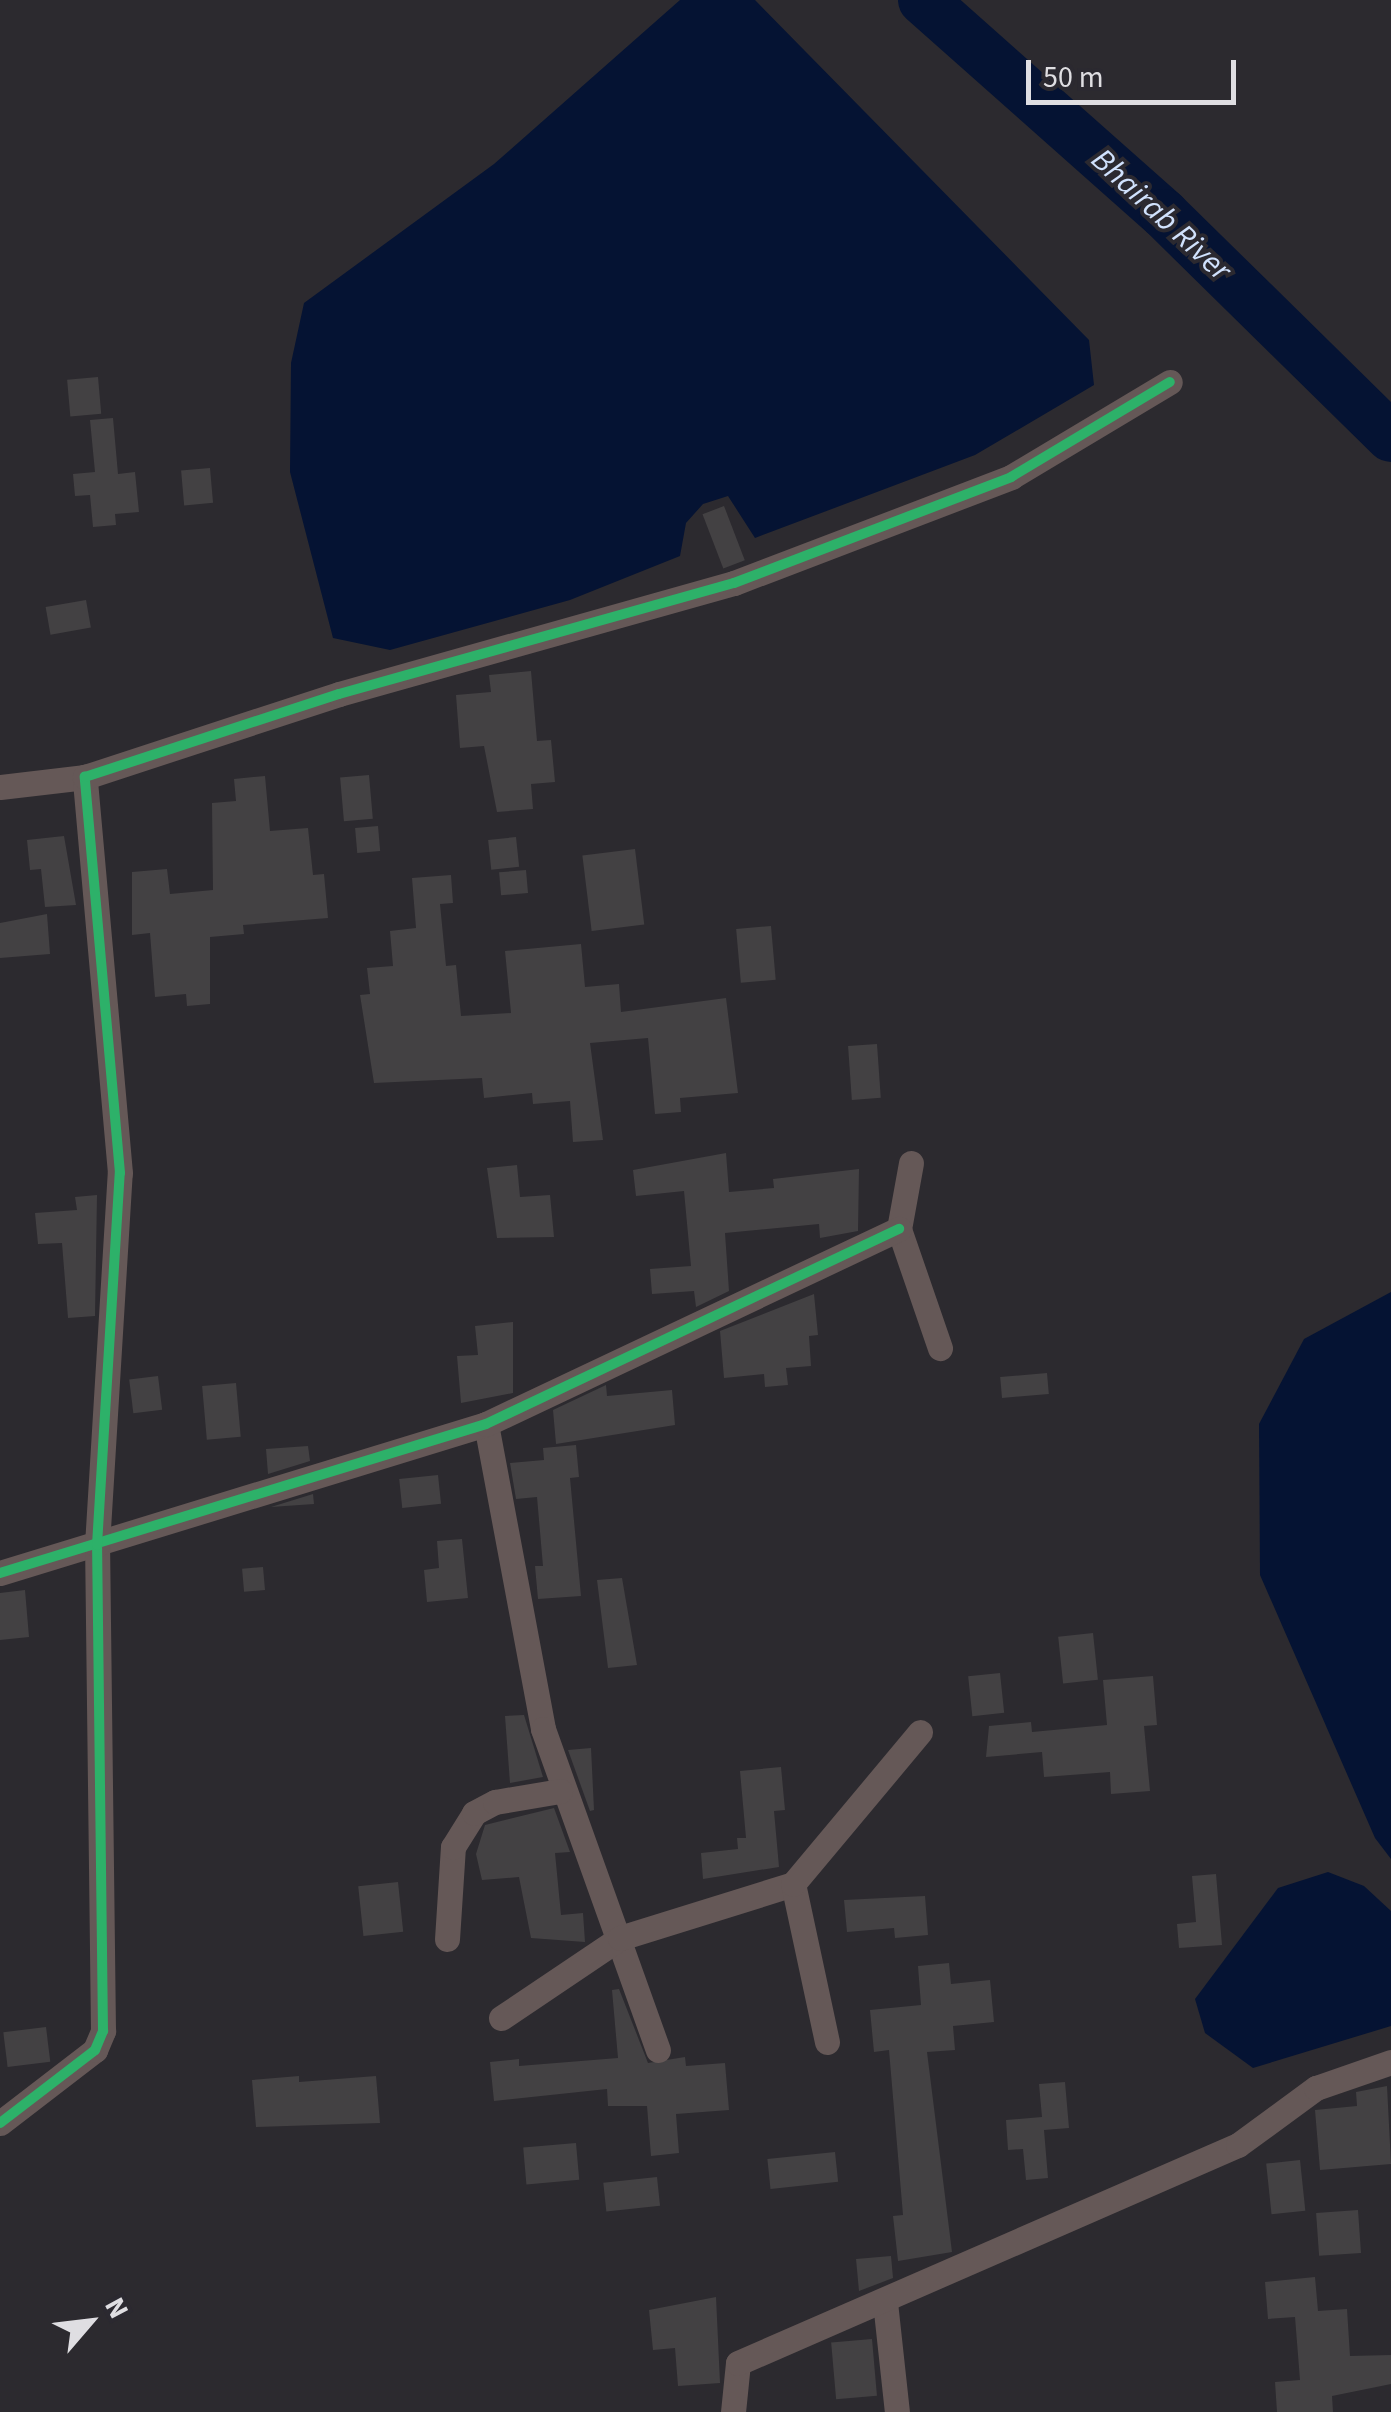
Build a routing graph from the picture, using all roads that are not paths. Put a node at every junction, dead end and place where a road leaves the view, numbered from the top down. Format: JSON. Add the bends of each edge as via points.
{"nodes":[{"id":1,"x":1170,"y":382,"type":"dead end"},
{"id":2,"x":85,"y":777,"type":"junction"},
{"id":3,"x":0,"y":787,"type":"edge"},
{"id":4,"x":911,"y":1163,"type":"dead end"},
{"id":5,"x":899,"y":1229,"type":"junction"},
{"id":6,"x":940,"y":1348,"type":"dead end"},
{"id":7,"x":486,"y":1424,"type":"junction"},
{"id":8,"x":97,"y":1545,"type":"junction"},
{"id":9,"x":0,"y":1573,"type":"edge"},
{"id":10,"x":920,"y":1732,"type":"dead end"},
{"id":11,"x":560,"y":1791,"type":"junction"},
{"id":12,"x":792,"y":1884,"type":"junction"},
{"id":13,"x":620,"y":1938,"type":"junction"},
{"id":14,"x":447,"y":1939,"type":"dead end"},
{"id":15,"x":501,"y":2018,"type":"dead end"},
{"id":16,"x":827,"y":2042,"type":"dead end"},
{"id":17,"x":658,"y":2050,"type":"dead end"},
{"id":18,"x":1391,"y":2062,"type":"edge"},
{"id":19,"x":0,"y":2123,"type":"edge"},
{"id":20,"x":885,"y":2302,"type":"junction"},
{"id":21,"x":733,"y":2412,"type":"edge"},
{"id":22,"x":897,"y":2412,"type":"edge"}],
"edges":[{"from":1,"to":2,"type":"street","via":[[1011,477],[734,583],[339,694]]},
{"from":2,"to":3,"type":"street"},
{"from":2,"to":8,"type":"street","via":[[120,1172]]},
{"from":4,"to":5,"type":"street"},
{"from":5,"to":6,"type":"street"},
{"from":5,"to":7,"type":"street"},
{"from":7,"to":8,"type":"street"},
{"from":7,"to":11,"type":"street","via":[[526,1660]]},
{"from":8,"to":9,"type":"street"},
{"from":8,"to":19,"type":"street","via":[[104,2031],[95,2050]]},
{"from":10,"to":12,"type":"street"},
{"from":11,"to":13,"type":"street"},
{"from":11,"to":14,"type":"street","via":[[495,1802],[474,1813],[454,1846]]},
{"from":12,"to":13,"type":"street"},
{"from":12,"to":16,"type":"street"},
{"from":13,"to":15,"type":"street"},
{"from":13,"to":17,"type":"street"},
{"from":18,"to":20,"type":"street","via":[[1316,2088],[1238,2145]]},
{"from":20,"to":21,"type":"street","via":[[738,2363]]},
{"from":20,"to":22,"type":"street"}]}
